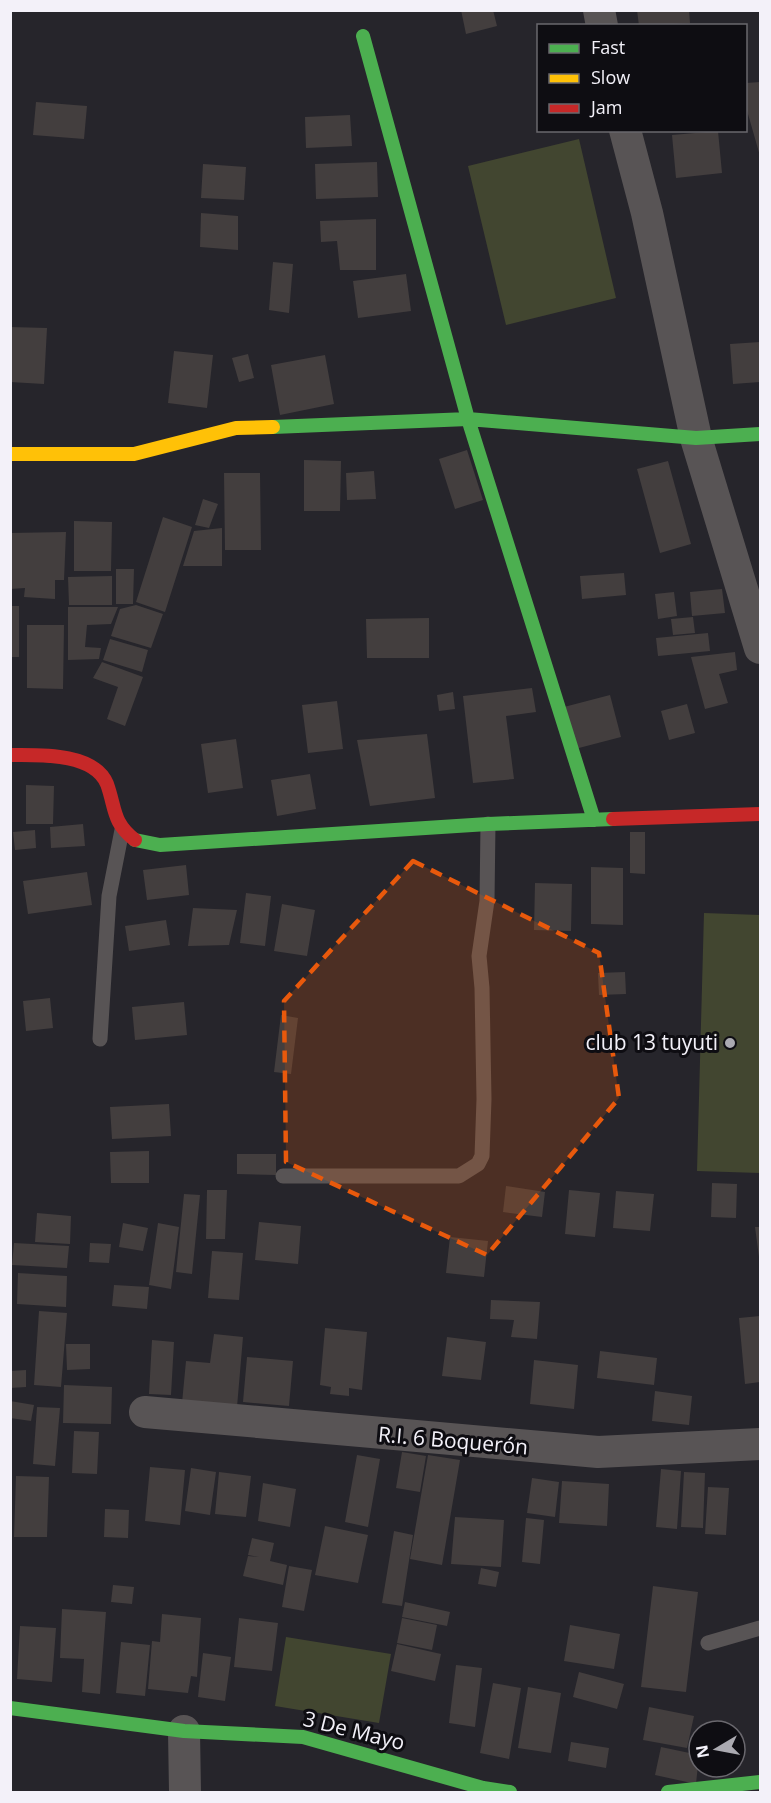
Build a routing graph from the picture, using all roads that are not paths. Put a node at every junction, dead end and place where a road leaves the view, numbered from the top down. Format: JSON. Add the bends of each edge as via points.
{"nodes":[{"id":1,"x":363,"y":36,"type":"dead end"},
{"id":2,"x":626,"y":132,"type":"edge"},
{"id":3,"x":468,"y":419,"type":"junction"},
{"id":4,"x":760,"y":434,"type":"edge"},
{"id":5,"x":696,"y":438,"type":"junction"},
{"id":6,"x":10,"y":454,"type":"edge"},
{"id":7,"x":760,"y":648,"type":"edge"},
{"id":8,"x":10,"y":755,"type":"edge"},
{"id":9,"x":760,"y":814,"type":"edge"},
{"id":10,"x":594,"y":819,"type":"junction"},
{"id":11,"x":488,"y":824,"type":"junction"},
{"id":12,"x":122,"y":830,"type":"junction"},
{"id":13,"x":100,"y":1039,"type":"dead end"},
{"id":14,"x":283,"y":1176,"type":"dead end"},
{"id":15,"x":146,"y":1412,"type":"dead end"},
{"id":16,"x":760,"y":1444,"type":"edge"},
{"id":17,"x":760,"y":1628,"type":"edge"},
{"id":18,"x":708,"y":1643,"type":"dead end"},
{"id":19,"x":10,"y":1708,"type":"edge"},
{"id":20,"x":184,"y":1731,"type":"junction"},
{"id":21,"x":760,"y":1782,"type":"edge"},
{"id":22,"x":492,"y":1791,"type":"edge"},
{"id":23,"x":185,"y":1792,"type":"edge"},
{"id":24,"x":668,"y":1792,"type":"edge"}],
"edges":[{"from":1,"to":3,"type":"street"},
{"from":2,"to":5,"type":"street"},
{"from":3,"to":5,"type":"street"},
{"from":3,"to":6,"type":"street","via":[[236,428],[134,454]]},
{"from":3,"to":10,"type":"street"},
{"from":4,"to":5,"type":"street"},
{"from":5,"to":7,"type":"street"},
{"from":8,"to":12,"type":"street","via":[[82,761],[106,782]]},
{"from":9,"to":10,"type":"street"},
{"from":10,"to":11,"type":"street"},
{"from":11,"to":12,"type":"street","via":[[160,845],[136,841]]},
{"from":11,"to":14,"type":"lane","via":[[487,901],[479,956],[484,1099],[482,1156],[478,1164],[459,1176]]},
{"from":12,"to":13,"type":"lane","via":[[109,896]]},
{"from":15,"to":16,"type":"street","name":"R.I. 6 Boquerón","via":[[598,1452]]},
{"from":17,"to":18,"type":"lane"},
{"from":19,"to":20,"type":"street","name":"3 De Mayo"},
{"from":20,"to":22,"type":"street","name":"3 De Mayo","via":[[303,1737]]},
{"from":20,"to":23,"type":"street"},
{"from":21,"to":24,"type":"street"}]}
